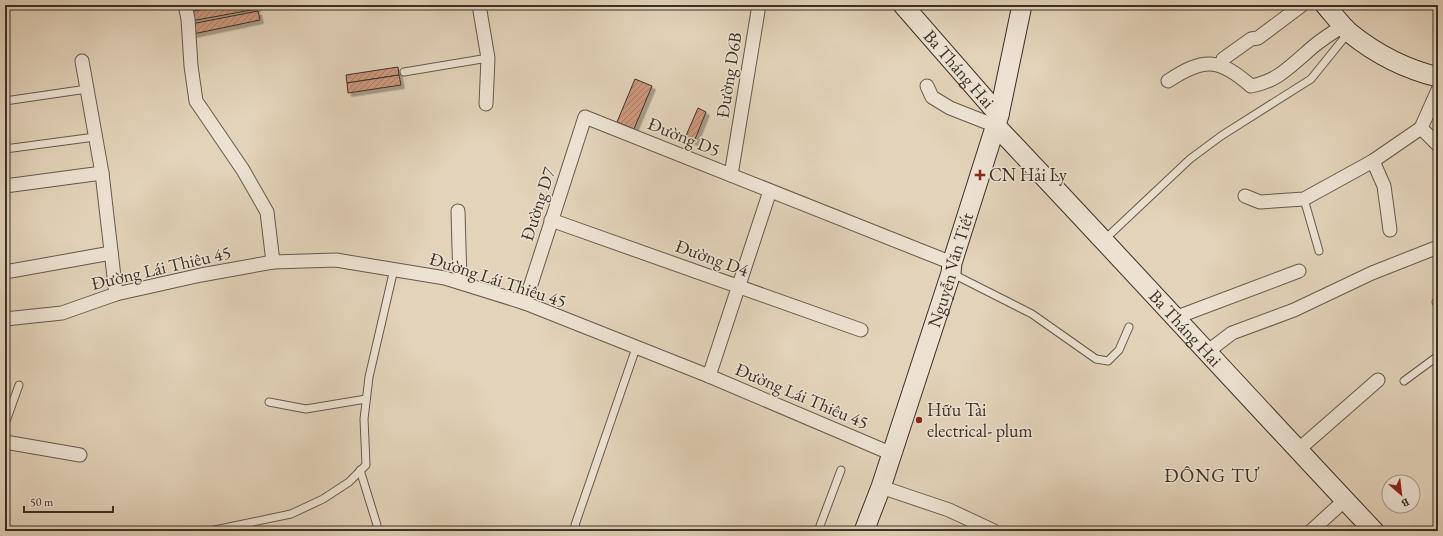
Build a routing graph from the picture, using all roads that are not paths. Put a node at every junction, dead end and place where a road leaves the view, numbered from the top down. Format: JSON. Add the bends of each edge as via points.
{"nodes":[{"id":1,"x":185,"y":5,"type":"edge"},
{"id":2,"x":479,"y":5,"type":"edge"},
{"id":3,"x":759,"y":5,"type":"edge"},
{"id":4,"x":903,"y":5,"type":"edge"},
{"id":5,"x":1022,"y":5,"type":"edge"},
{"id":6,"x":1302,"y":5,"type":"edge"},
{"id":7,"x":1325,"y":5,"type":"edge"},
{"id":8,"x":1346,"y":29,"type":"junction"},
{"id":9,"x":488,"y":58,"type":"junction"},
{"id":10,"x":82,"y":61,"type":"dead end"},
{"id":11,"x":1222,"y":65,"type":"junction"},
{"id":12,"x":404,"y":72,"type":"dead end"},
{"id":13,"x":1430,"y":75,"type":"edge"},
{"id":14,"x":1168,"y":81,"type":"dead end"},
{"id":15,"x":927,"y":86,"type":"dead end"},
{"id":16,"x":87,"y":89,"type":"junction"},
{"id":17,"x":1438,"y":90,"type":"edge"},
{"id":18,"x":5,"y":101,"type":"edge"},
{"id":19,"x":486,"y":104,"type":"dead end"},
{"id":20,"x":585,"y":117,"type":"joint"},
{"id":21,"x":998,"y":120,"type":"junction"},
{"id":22,"x":1421,"y":128,"type":"junction"},
{"id":23,"x":95,"y":137,"type":"junction"},
{"id":24,"x":1438,"y":145,"type":"edge"},
{"id":25,"x":5,"y":149,"type":"edge"},
{"id":26,"x":1373,"y":161,"type":"junction"},
{"id":27,"x":102,"y":173,"type":"junction"},
{"id":28,"x":730,"y":175,"type":"junction"},
{"id":29,"x":5,"y":186,"type":"edge"},
{"id":30,"x":770,"y":191,"type":"junction"},
{"id":31,"x":1245,"y":196,"type":"dead end"},
{"id":32,"x":1304,"y":199,"type":"junction"},
{"id":33,"x":458,"y":211,"type":"dead end"},
{"id":34,"x":551,"y":220,"type":"junction"},
{"id":35,"x":1390,"y":230,"type":"dead end"},
{"id":36,"x":1104,"y":240,"type":"junction"},
{"id":37,"x":1438,"y":246,"type":"edge"},
{"id":38,"x":1319,"y":251,"type":"dead end"},
{"id":39,"x":111,"y":253,"type":"junction"},
{"id":40,"x":273,"y":262,"type":"junction"},
{"id":41,"x":951,"y":268,"type":"junction"},
{"id":42,"x":394,"y":269,"type":"junction"},
{"id":43,"x":5,"y":272,"type":"edge"},
{"id":44,"x":1299,"y":272,"type":"dead end"},
{"id":45,"x":460,"y":282,"type":"junction"},
{"id":46,"x":738,"y":287,"type":"junction"},
{"id":47,"x":116,"y":294,"type":"junction"},
{"id":48,"x":525,"y":303,"type":"junction"},
{"id":49,"x":1177,"y":317,"type":"junction"},
{"id":50,"x":5,"y":319,"type":"edge"},
{"id":51,"x":1129,"y":327,"type":"dead end"},
{"id":52,"x":861,"y":330,"type":"dead end"},
{"id":53,"x":636,"y":348,"type":"junction"},
{"id":54,"x":1207,"y":352,"type":"junction"},
{"id":55,"x":1438,"y":356,"type":"edge"},
{"id":56,"x":709,"y":376,"type":"junction"},
{"id":57,"x":1378,"y":380,"type":"dead end"},
{"id":58,"x":1404,"y":381,"type":"dead end"},
{"id":59,"x":19,"y":385,"type":"dead end"},
{"id":60,"x":366,"y":399,"type":"junction"},
{"id":61,"x":270,"y":402,"type":"dead end"},
{"id":62,"x":5,"y":424,"type":"edge"},
{"id":63,"x":5,"y":442,"type":"edge"},
{"id":64,"x":1298,"y":450,"type":"junction"},
{"id":65,"x":890,"y":453,"type":"junction"},
{"id":66,"x":80,"y":455,"type":"dead end"},
{"id":67,"x":360,"y":470,"type":"junction"},
{"id":68,"x":842,"y":470,"type":"dead end"},
{"id":69,"x":881,"y":487,"type":"junction"},
{"id":70,"x":1345,"y":500,"type":"junction"},
{"id":71,"x":377,"y":525,"type":"dead end"},
{"id":72,"x":867,"y":530,"type":"edge"},
{"id":73,"x":210,"y":531,"type":"edge"},
{"id":74,"x":578,"y":531,"type":"edge"},
{"id":75,"x":818,"y":531,"type":"edge"},
{"id":76,"x":994,"y":531,"type":"edge"},
{"id":77,"x":1311,"y":531,"type":"edge"},
{"id":78,"x":1374,"y":531,"type":"edge"}],
"edges":[{"from":1,"to":40,"type":"street","via":[[196,101],[243,170],[267,212]]},
{"from":2,"to":9,"type":"street"},
{"from":3,"to":28,"type":"street","name":"Đường D6B"},
{"from":4,"to":21,"type":"street","name":"Ba Tháng Hai"},
{"from":5,"to":21,"type":"street","name":"Nguyễn Văn Tiết"},
{"from":6,"to":11,"type":"street","via":[[1258,38],[1251,39],[1223,59]]},
{"from":7,"to":8,"type":"street"},
{"from":8,"to":11,"type":"street","via":[[1322,40],[1291,67],[1267,83],[1251,86],[1236,72]]},
{"from":8,"to":13,"type":"street","via":[[1381,56]]},
{"from":8,"to":36,"type":"lane","via":[[1311,79],[1221,136],[1190,159]]},
{"from":9,"to":12,"type":"lane"},
{"from":9,"to":19,"type":"street"},
{"from":10,"to":16,"type":"street"},
{"from":11,"to":14,"type":"street","via":[[1187,68]]},
{"from":15,"to":21,"type":"street","via":[[932,97],[950,108]]},
{"from":16,"to":18,"type":"lane"},
{"from":16,"to":23,"type":"street"},
{"from":17,"to":22,"type":"street"},
{"from":20,"to":28,"type":"street","name":"Đường D5"},
{"from":20,"to":34,"type":"street","name":"Đường D7"},
{"from":21,"to":36,"type":"street","name":"Ba Tháng Hai"},
{"from":21,"to":41,"type":"street","name":"Nguyễn Văn Tiết"},
{"from":22,"to":24,"type":"street"},
{"from":22,"to":26,"type":"street"},
{"from":23,"to":25,"type":"lane"},
{"from":23,"to":27,"type":"street"},
{"from":26,"to":32,"type":"street"},
{"from":26,"to":35,"type":"street","via":[[1384,186]]},
{"from":27,"to":29,"type":"street"},
{"from":27,"to":39,"type":"street"},
{"from":28,"to":30,"type":"street","name":"Đường D5"},
{"from":30,"to":41,"type":"street","name":"Đường D5"},
{"from":30,"to":46,"type":"street"},
{"from":31,"to":32,"type":"street","via":[[1260,202]]},
{"from":32,"to":38,"type":"lane"},
{"from":33,"to":45,"type":"street"},
{"from":34,"to":46,"type":"street","name":"Đường D4"},
{"from":34,"to":48,"type":"street","name":"Đường D7"},
{"from":36,"to":49,"type":"street","name":"Ba Tháng Hai"},
{"from":37,"to":54,"type":"street","via":[[1372,273],[1294,310],[1232,334]]},
{"from":39,"to":43,"type":"street"},
{"from":39,"to":47,"type":"street"},
{"from":40,"to":42,"type":"street","name":"Đường Lái Thiêu 45","via":[[336,260]]},
{"from":40,"to":47,"type":"street","name":"Đường Lái Thiêu 45"},
{"from":41,"to":51,"type":"lane","via":[[1032,314],[1096,359],[1108,361],[1116,354]]},
{"from":41,"to":65,"type":"street","name":"Nguyễn Văn Tiết"},
{"from":42,"to":45,"type":"street","name":"Đường Lái Thiêu 45"},
{"from":42,"to":60,"type":"lane","via":[[381,318]]},
{"from":44,"to":49,"type":"street"},
{"from":45,"to":48,"type":"street","name":"Đường Lái Thiêu 45"},
{"from":46,"to":52,"type":"street","name":"Đường D4"},
{"from":46,"to":56,"type":"street"},
{"from":47,"to":50,"type":"street","name":"Đường Lái Thiêu 45","via":[[62,313]]},
{"from":48,"to":53,"type":"street","name":"Đường Lái Thiêu 45"},
{"from":49,"to":54,"type":"street","name":"Ba Tháng Hai"},
{"from":53,"to":56,"type":"street","name":"Đường Lái Thiêu 45"},
{"from":53,"to":74,"type":"lane","via":[[575,525]]},
{"from":54,"to":64,"type":"street","name":"Ba Tháng Hai"},
{"from":55,"to":58,"type":"lane"},
{"from":56,"to":65,"type":"street","name":"Đường Lái Thiêu 45"},
{"from":57,"to":64,"type":"street"},
{"from":59,"to":62,"type":"lane"},
{"from":60,"to":61,"type":"lane","via":[[306,409]]},
{"from":60,"to":67,"type":"lane","via":[[366,465]]},
{"from":63,"to":66,"type":"street"},
{"from":64,"to":70,"type":"street","name":"Ba Tháng Hai"},
{"from":65,"to":69,"type":"street","name":"Nguyễn Văn Tiết"},
{"from":67,"to":71,"type":"lane"},
{"from":67,"to":73,"type":"lane","via":[[349,482],[323,499],[291,514]]},
{"from":68,"to":75,"type":"lane"},
{"from":69,"to":72,"type":"street","name":"Nguyễn Văn Tiết"},
{"from":69,"to":76,"type":"street","via":[[950,510]]},
{"from":70,"to":77,"type":"street"},
{"from":70,"to":78,"type":"street","name":"Ba Tháng Hai"}]}
